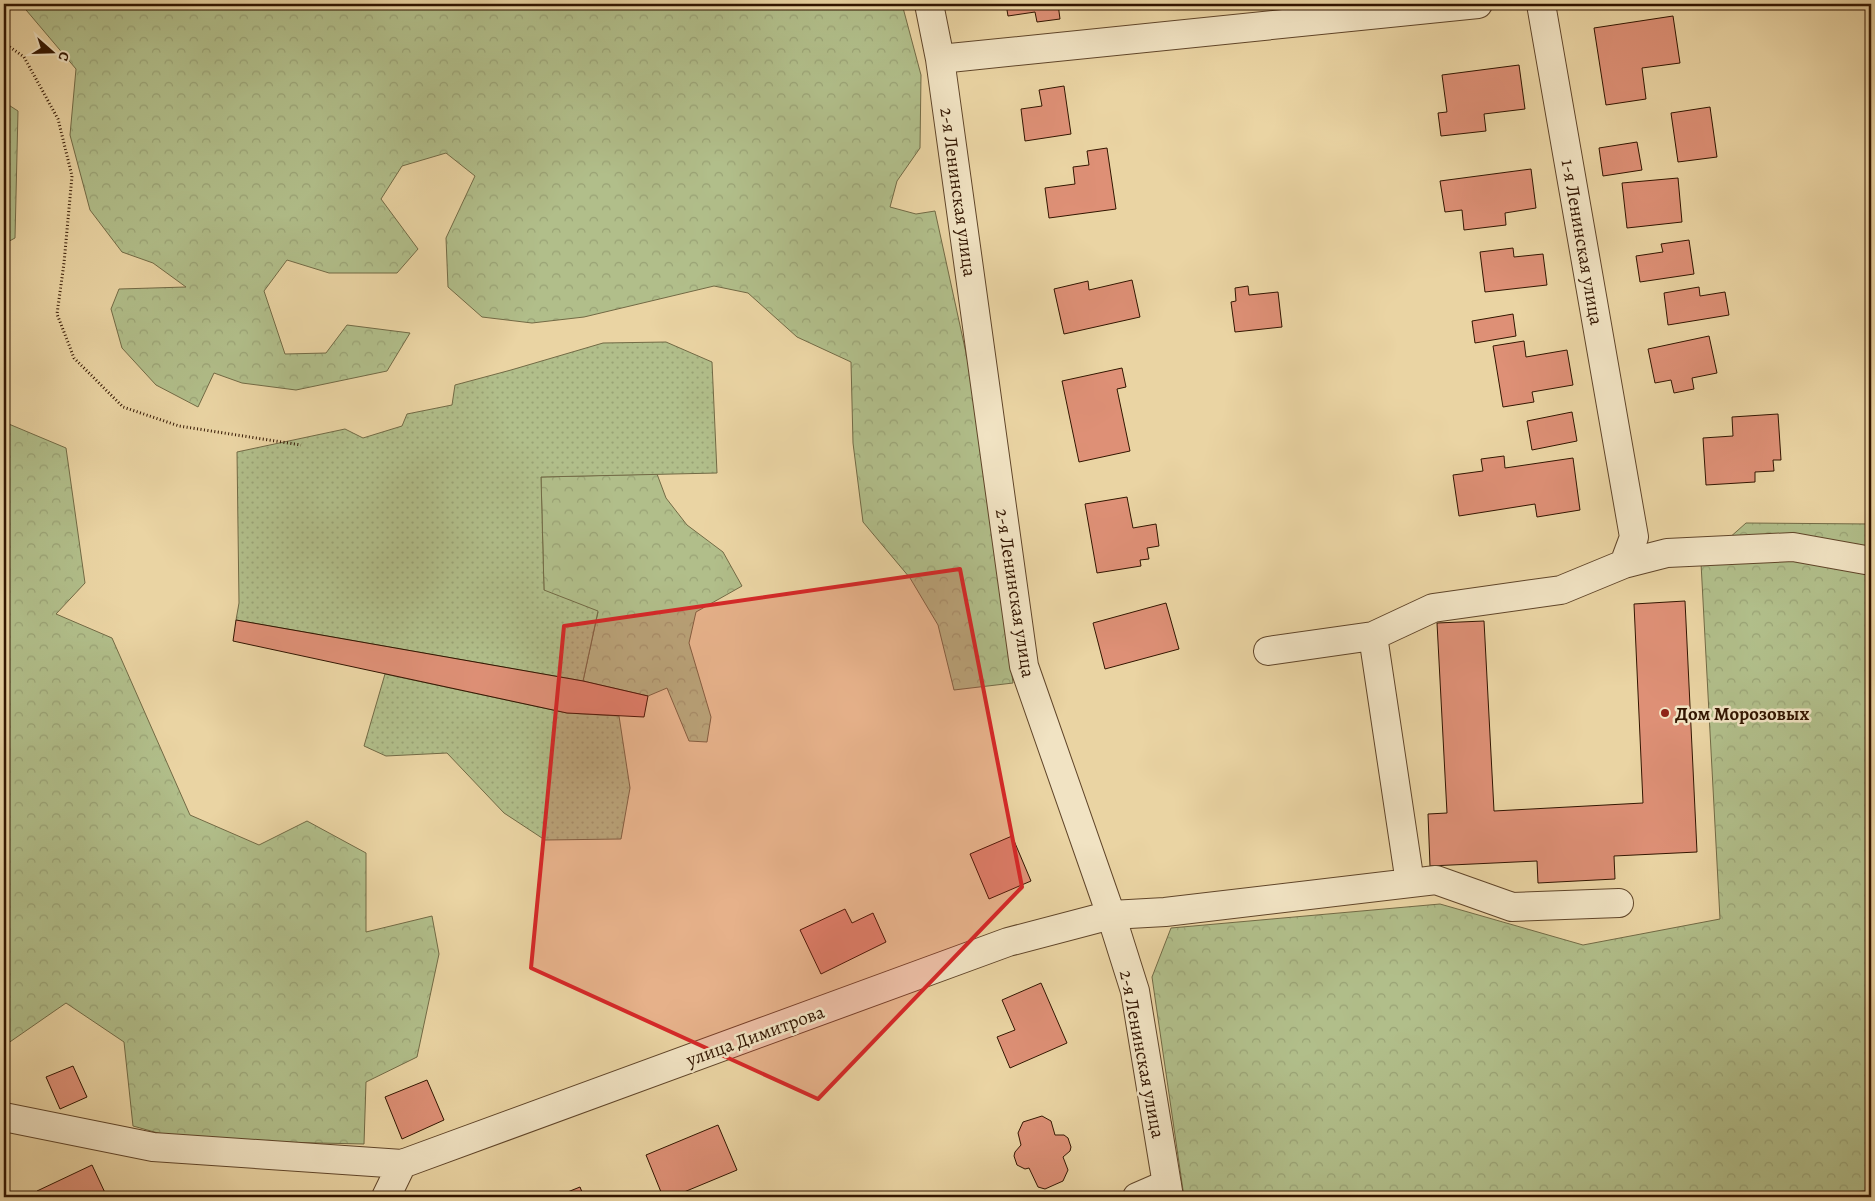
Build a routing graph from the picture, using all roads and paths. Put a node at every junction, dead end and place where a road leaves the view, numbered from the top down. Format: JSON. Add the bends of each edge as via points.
{"nodes":[{"id":1,"x":929,"y":4,"type":"edge"},
{"id":2,"x":1478,"y":4,"type":"edge"},
{"id":3,"x":1541,"y":4,"type":"edge"},
{"id":4,"x":4,"y":43,"type":"edge"},
{"id":5,"x":940,"y":59,"type":"junction"},
{"id":6,"x":301,"y":445,"type":"dead end"},
{"id":7,"x":1871,"y":561,"type":"edge"},
{"id":8,"x":1624,"y":564,"type":"junction"},
{"id":9,"x":1373,"y":636,"type":"junction"},
{"id":10,"x":1268,"y":651,"type":"dead end"},
{"id":11,"x":1410,"y":883,"type":"junction"},
{"id":12,"x":1619,"y":903,"type":"dead end"},
{"id":13,"x":1111,"y":915,"type":"junction"},
{"id":14,"x":4,"y":1117,"type":"edge"},
{"id":15,"x":402,"y":1164,"type":"junction"},
{"id":16,"x":1168,"y":1191,"type":"edge"},
{"id":17,"x":386,"y":1197,"type":"edge"},
{"id":18,"x":1137,"y":1197,"type":"edge"}],
"edges":[{"from":1,"to":5,"type":"street","name":"2-я Ленинская улица"},
{"from":2,"to":5,"type":"street"},
{"from":3,"to":8,"type":"street","name":"1-я Ленинская улица","via":[[1634,537]]},
{"from":4,"to":6,"type":"path","via":[[24,57],[58,119],[72,176],[56,314],[74,358],[123,407],[179,426]]},
{"from":5,"to":13,"type":"street","name":"2-я Ленинская улица","via":[[1024,666]]},
{"from":7,"to":8,"type":"street","via":[[1793,547],[1666,553]]},
{"from":8,"to":9,"type":"street","via":[[1561,590],[1433,608]]},
{"from":9,"to":10,"type":"street"},
{"from":9,"to":11,"type":"street"},
{"from":11,"to":12,"type":"street","name":"улица Димитрова","via":[[1436,880],[1512,907]]},
{"from":11,"to":13,"type":"street","name":"улица Димитрова","via":[[1165,912]]},
{"from":13,"to":15,"type":"street","name":"улица Димитрова","via":[[1008,942]]},
{"from":13,"to":16,"type":"street","name":"2-я Ленинская улица","via":[[1134,991]]},
{"from":14,"to":15,"type":"street","via":[[153,1148]]},
{"from":15,"to":17,"type":"street"},
{"from":16,"to":18,"type":"street"}]}
